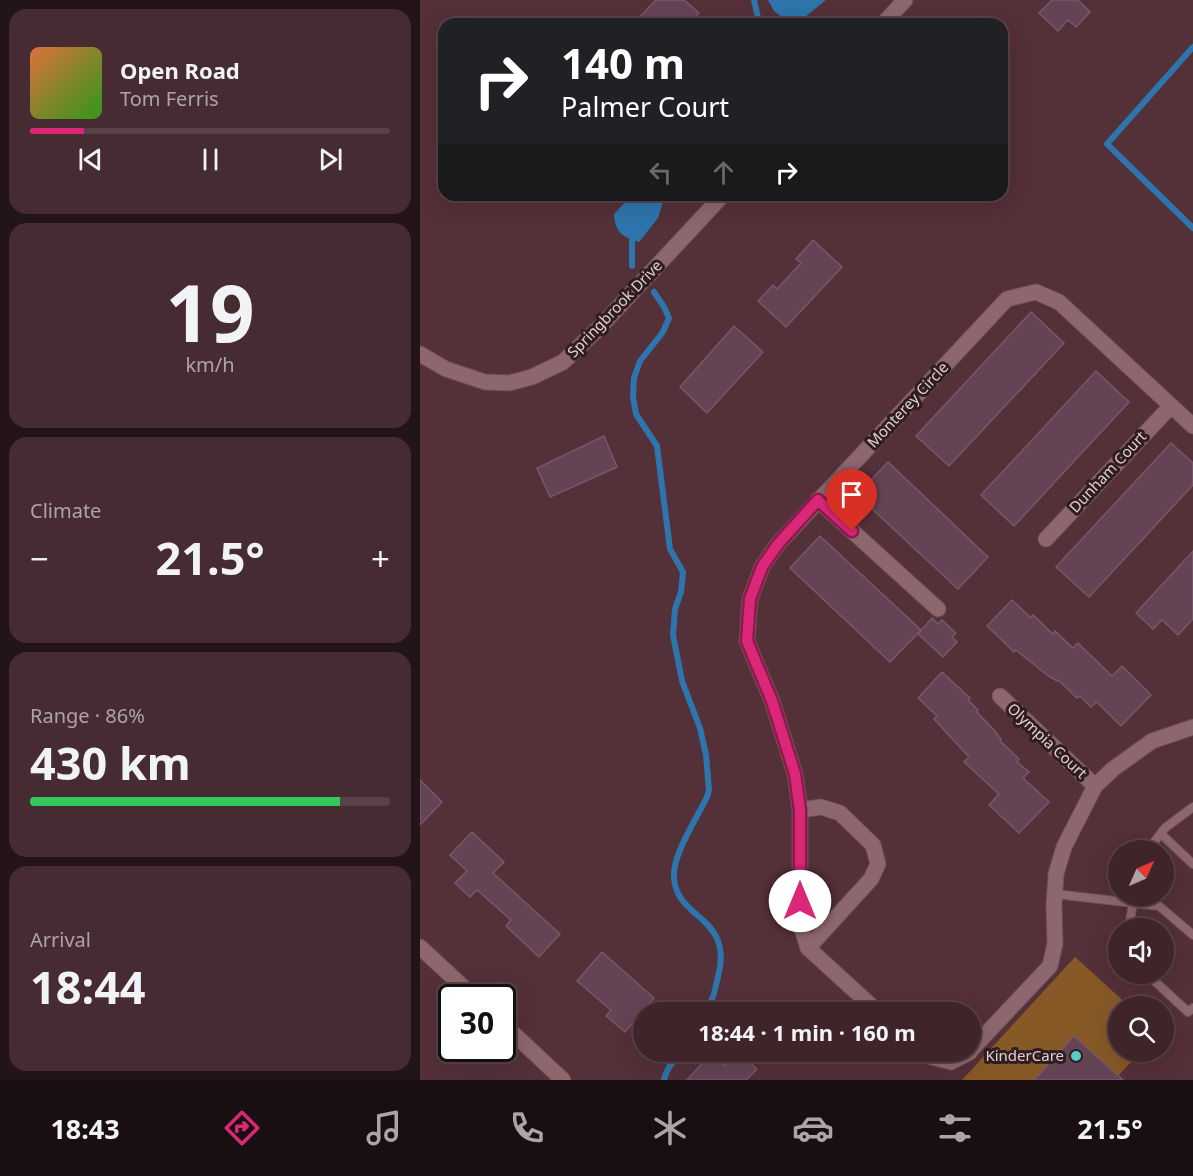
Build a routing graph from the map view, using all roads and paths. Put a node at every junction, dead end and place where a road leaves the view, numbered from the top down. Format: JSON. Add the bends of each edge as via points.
{"nodes":[{"id":1,"x":905,"y":0,"type":"edge"},
{"id":2,"x":888,"y":18,"type":"edge"},
{"id":3,"x":717,"y":201,"type":"edge"},
{"id":4,"x":420,"y":354,"type":"edge"},
{"id":5,"x":1171,"y":406,"type":"junction"},
{"id":6,"x":1193,"y":426,"type":"edge"},
{"id":7,"x":818,"y":500,"type":"junction"},
{"id":8,"x":1046,"y":539,"type":"dead end"},
{"id":9,"x":938,"y":609,"type":"dead end"},
{"id":10,"x":1000,"y":696,"type":"dead end"},
{"id":11,"x":1193,"y":728,"type":"edge"},
{"id":12,"x":1095,"y":786,"type":"junction"},
{"id":13,"x":1193,"y":807,"type":"edge"},
{"id":14,"x":800,"y":810,"type":"junction"},
{"id":15,"x":1161,"y":834,"type":"junction"},
{"id":16,"x":1156,"y":840,"type":"edge"},
{"id":17,"x":1193,"y":864,"type":"edge"},
{"id":18,"x":1055,"y":894,"type":"junction"},
{"id":19,"x":1108,"y":897,"type":"edge"},
{"id":20,"x":1159,"y":906,"type":"edge"},
{"id":21,"x":1193,"y":935,"type":"edge"},
{"id":22,"x":420,"y":947,"type":"edge"},
{"id":23,"x":808,"y":948,"type":"junction"},
{"id":24,"x":460,"y":984,"type":"edge"},
{"id":25,"x":1158,"y":984,"type":"edge"},
{"id":26,"x":867,"y":1002,"type":"edge"},
{"id":27,"x":1193,"y":1008,"type":"edge"},
{"id":28,"x":516,"y":1036,"type":"edge"},
{"id":29,"x":981,"y":1039,"type":"edge"},
{"id":30,"x":563,"y":1080,"type":"edge"}],
"edges":[{"from":1,"to":2,"type":"street"},
{"from":3,"to":4,"type":"street","name":"Springbrook Drive","via":[[602,326],[563,362],[509,383],[485,382],[446,369]]},
{"from":5,"to":6,"type":"street","name":"Monterey Circle"},
{"from":5,"to":7,"type":"street","name":"Monterey Circle","via":[[1059,302],[1036,292],[1007,299]]},
{"from":5,"to":8,"type":"street","name":"Dunham Court"},
{"from":7,"to":9,"type":"street"},
{"from":7,"to":14,"type":"street","name":"Monterey Circle","via":[[762,567],[750,599],[747,641],[781,727],[795,774]]},
{"from":10,"to":12,"type":"street","name":"Olympia Court"},
{"from":11,"to":12,"type":"street","via":[[1152,741]]},
{"from":12,"to":18,"type":"street","via":[[1064,847]]},
{"from":13,"to":15,"type":"lane"},
{"from":14,"to":23,"type":"street","name":"Monterey Circle","via":[[800,923]]},
{"from":14,"to":23,"type":"street","via":[[820,807],[840,813],[873,845],[878,864],[871,879]]},
{"from":15,"to":16,"type":"lane"},
{"from":15,"to":17,"type":"lane"},
{"from":18,"to":19,"type":"lane"},
{"from":18,"to":29,"type":"street","via":[[1055,944],[1050,966]]},
{"from":20,"to":21,"type":"lane"},
{"from":22,"to":24,"type":"street"},
{"from":23,"to":26,"type":"street"},
{"from":25,"to":27,"type":"lane","via":[[1188,1012]]},
{"from":28,"to":30,"type":"street"}]}
